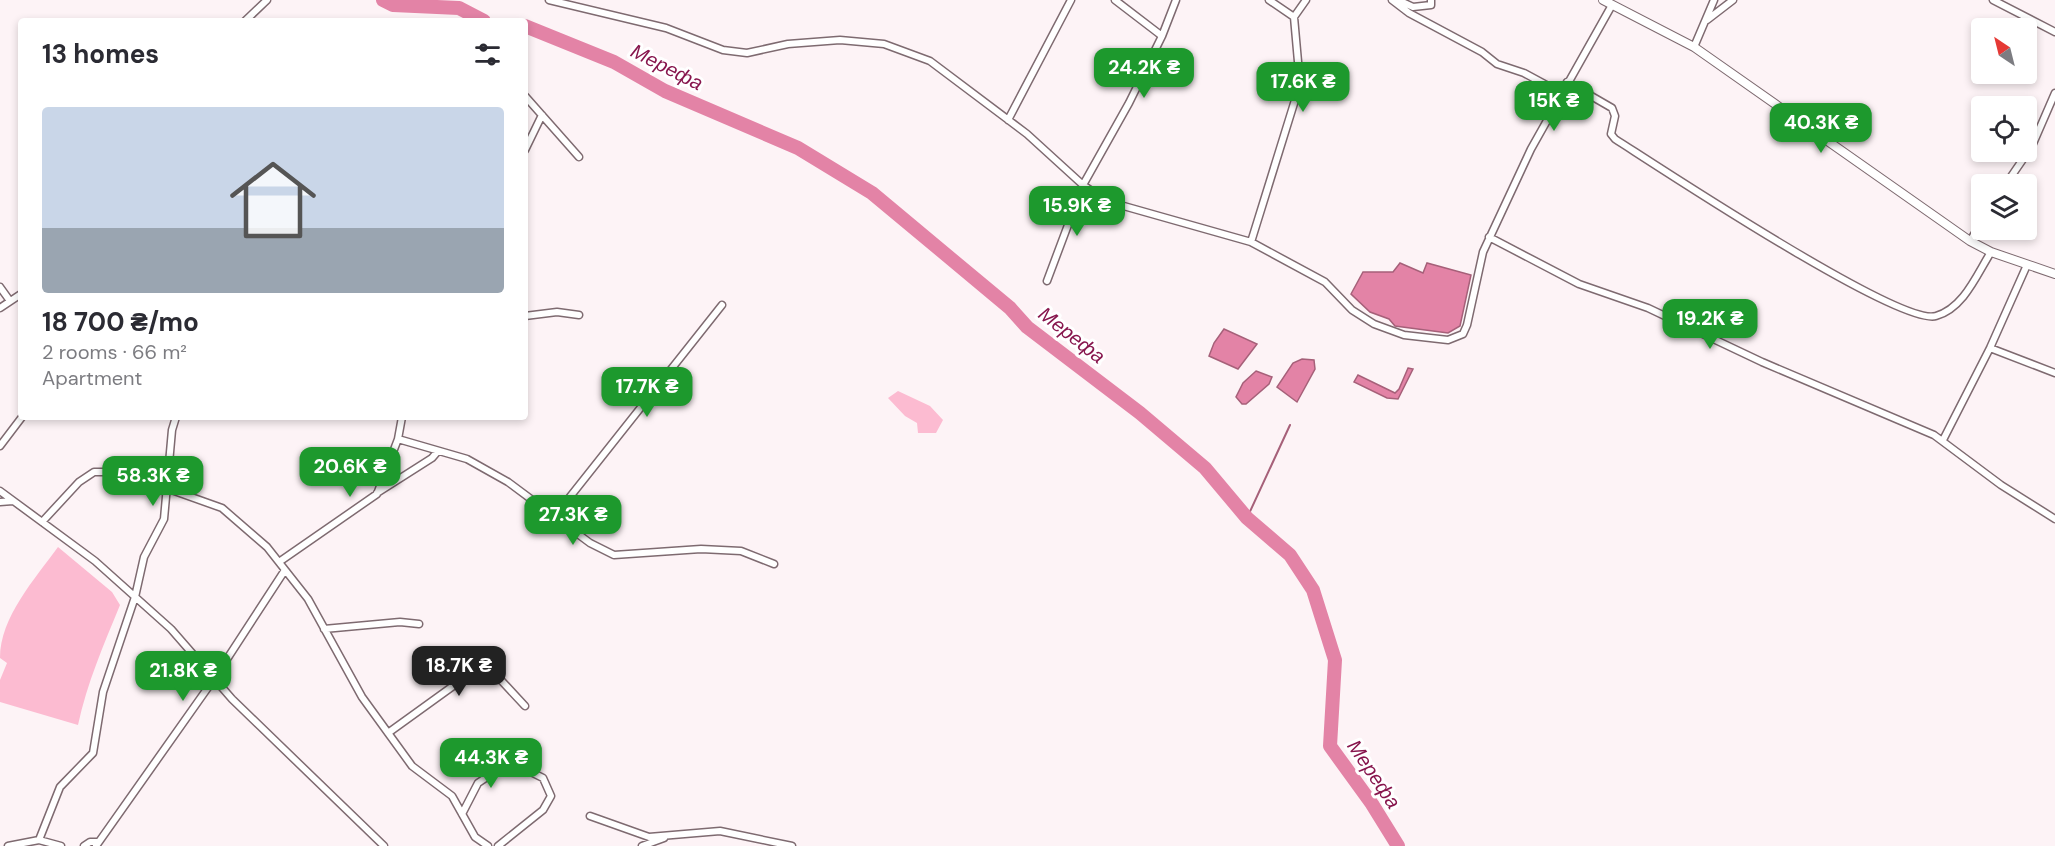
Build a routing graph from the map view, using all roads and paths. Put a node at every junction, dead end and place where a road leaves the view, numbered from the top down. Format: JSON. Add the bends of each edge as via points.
{"nodes":[{"id":1,"x":267,"y":0,"type":"edge"},
{"id":2,"x":549,"y":0,"type":"edge"},
{"id":3,"x":1071,"y":0,"type":"edge"},
{"id":4,"x":1115,"y":0,"type":"edge"},
{"id":5,"x":1176,"y":0,"type":"edge"},
{"id":6,"x":1269,"y":0,"type":"edge"},
{"id":7,"x":1306,"y":0,"type":"edge"},
{"id":8,"x":1392,"y":0,"type":"edge"},
{"id":9,"x":1398,"y":0,"type":"edge"},
{"id":10,"x":1431,"y":0,"type":"edge"},
{"id":11,"x":1603,"y":0,"type":"edge"},
{"id":12,"x":1714,"y":0,"type":"edge"},
{"id":13,"x":1732,"y":0,"type":"edge"},
{"id":14,"x":1993,"y":0,"type":"edge"},
{"id":15,"x":1612,"y":4,"type":"junction"},
{"id":16,"x":1294,"y":17,"type":"junction"},
{"id":17,"x":248,"y":18,"type":"edge"},
{"id":18,"x":1704,"y":22,"type":"junction"},
{"id":19,"x":2055,"y":32,"type":"edge"},
{"id":20,"x":1162,"y":36,"type":"junction"},
{"id":21,"x":1694,"y":47,"type":"junction"},
{"id":22,"x":1568,"y":82,"type":"junction"},
{"id":23,"x":1561,"y":93,"type":"junction"},
{"id":24,"x":2055,"y":93,"type":"edge"},
{"id":25,"x":528,"y":99,"type":"edge"},
{"id":26,"x":542,"y":115,"type":"junction"},
{"id":27,"x":1008,"y":120,"type":"junction"},
{"id":28,"x":528,"y":144,"type":"edge"},
{"id":29,"x":579,"y":157,"type":"dead end"},
{"id":30,"x":2013,"y":174,"type":"edge"},
{"id":31,"x":1083,"y":185,"type":"junction"},
{"id":32,"x":1489,"y":237,"type":"junction"},
{"id":33,"x":1970,"y":241,"type":"joint"},
{"id":34,"x":1251,"y":242,"type":"junction"},
{"id":35,"x":1991,"y":252,"type":"junction"},
{"id":36,"x":2027,"y":265,"type":"junction"},
{"id":37,"x":2055,"y":274,"type":"edge"},
{"id":38,"x":1047,"y":281,"type":"dead end"},
{"id":39,"x":0,"y":287,"type":"edge"},
{"id":40,"x":18,"y":296,"type":"edge"},
{"id":41,"x":10,"y":301,"type":"junction"},
{"id":42,"x":722,"y":305,"type":"dead end"},
{"id":43,"x":0,"y":308,"type":"edge"},
{"id":44,"x":579,"y":315,"type":"dead end"},
{"id":45,"x":528,"y":316,"type":"edge"},
{"id":46,"x":1990,"y":348,"type":"junction"},
{"id":47,"x":2055,"y":373,"type":"edge"},
{"id":48,"x":20,"y":420,"type":"edge"},
{"id":49,"x":175,"y":420,"type":"edge"},
{"id":50,"x":401,"y":420,"type":"edge"},
{"id":51,"x":398,"y":439,"type":"junction"},
{"id":52,"x":1943,"y":440,"type":"junction"},
{"id":53,"x":0,"y":446,"type":"edge"},
{"id":54,"x":438,"y":451,"type":"junction"},
{"id":55,"x":168,"y":487,"type":"junction"},
{"id":56,"x":0,"y":491,"type":"edge"},
{"id":57,"x":377,"y":494,"type":"junction"},
{"id":58,"x":13,"y":501,"type":"junction"},
{"id":59,"x":0,"y":502,"type":"edge"},
{"id":60,"x":554,"y":517,"type":"junction"},
{"id":61,"x":2055,"y":519,"type":"edge"},
{"id":62,"x":42,"y":522,"type":"junction"},
{"id":63,"x":279,"y":562,"type":"junction"},
{"id":64,"x":774,"y":564,"type":"dead end"},
{"id":65,"x":285,"y":570,"type":"junction"},
{"id":66,"x":135,"y":597,"type":"junction"},
{"id":67,"x":419,"y":624,"type":"dead end"},
{"id":68,"x":324,"y":629,"type":"junction"},
{"id":69,"x":214,"y":679,"type":"junction"},
{"id":70,"x":525,"y":706,"type":"dead end"},
{"id":71,"x":388,"y":733,"type":"junction"},
{"id":72,"x":462,"y":814,"type":"junction"},
{"id":73,"x":590,"y":816,"type":"dead end"},
{"id":74,"x":674,"y":835,"type":"junction"},
{"id":75,"x":475,"y":837,"type":"junction"},
{"id":76,"x":748,"y":838,"type":"junction"},
{"id":77,"x":39,"y":840,"type":"junction"},
{"id":78,"x":97,"y":844,"type":"edge"},
{"id":79,"x":8,"y":846,"type":"edge"},
{"id":80,"x":61,"y":846,"type":"edge"},
{"id":81,"x":84,"y":846,"type":"edge"},
{"id":82,"x":384,"y":846,"type":"edge"},
{"id":83,"x":480,"y":846,"type":"edge"},
{"id":84,"x":488,"y":846,"type":"edge"},
{"id":85,"x":498,"y":846,"type":"edge"},
{"id":86,"x":642,"y":846,"type":"edge"},
{"id":87,"x":754,"y":846,"type":"edge"},
{"id":88,"x":792,"y":846,"type":"edge"}],
"edges":[{"from":1,"to":17,"type":"street"},
{"from":2,"to":27,"type":"street","via":[[666,28],[723,50],[747,53],[788,44],[840,40],[884,44],[930,61]]},
{"from":3,"to":27,"type":"street"},
{"from":4,"to":20,"type":"street"},
{"from":5,"to":20,"type":"street"},
{"from":6,"to":16,"type":"street"},
{"from":7,"to":16,"type":"street"},
{"from":8,"to":23,"type":"street","via":[[1497,64]]},
{"from":9,"to":10,"type":"street","via":[[1413,7],[1431,5]]},
{"from":11,"to":15,"type":"street"},
{"from":12,"to":18,"type":"street"},
{"from":13,"to":18,"type":"street"},
{"from":14,"to":19,"type":"street"},
{"from":15,"to":21,"type":"street"},
{"from":15,"to":22,"type":"street"},
{"from":16,"to":34,"type":"street","via":[[1300,84]]},
{"from":18,"to":21,"type":"street"},
{"from":20,"to":31,"type":"street"},
{"from":21,"to":33,"type":"street"},
{"from":22,"to":23,"type":"street"},
{"from":22,"to":35,"type":"street","via":[[1612,108],[1615,116],[1611,134],[1615,139],[1822,269],[1914,314],[1934,317],[1952,309],[1966,294]]},
{"from":23,"to":32,"type":"street"},
{"from":24,"to":30,"type":"street","via":[[2032,146]]},
{"from":25,"to":26,"type":"street"},
{"from":26,"to":28,"type":"street"},
{"from":26,"to":29,"type":"street"},
{"from":27,"to":31,"type":"street"},
{"from":31,"to":34,"type":"street","via":[[1106,201]]},
{"from":31,"to":38,"type":"street"},
{"from":32,"to":34,"type":"street","via":[[1467,326],[1448,340],[1404,335],[1374,324],[1352,310],[1325,282]]},
{"from":32,"to":52,"type":"street","via":[[1579,284],[1648,308]]},
{"from":33,"to":35,"type":"street"},
{"from":35,"to":36,"type":"street"},
{"from":36,"to":37,"type":"street"},
{"from":36,"to":46,"type":"street"},
{"from":39,"to":41,"type":"street"},
{"from":40,"to":41,"type":"street"},
{"from":41,"to":43,"type":"street"},
{"from":42,"to":60,"type":"street"},
{"from":44,"to":45,"type":"street","via":[[557,312]]},
{"from":46,"to":47,"type":"street"},
{"from":46,"to":52,"type":"street"},
{"from":48,"to":53,"type":"street"},
{"from":49,"to":55,"type":"street"},
{"from":50,"to":51,"type":"street"},
{"from":51,"to":54,"type":"street"},
{"from":51,"to":57,"type":"street"},
{"from":52,"to":61,"type":"street","via":[[2001,485]]},
{"from":54,"to":57,"type":"street"},
{"from":54,"to":60,"type":"street","via":[[452,453],[508,482]]},
{"from":55,"to":62,"type":"street","via":[[121,472],[94,472],[79,482]]},
{"from":55,"to":63,"type":"street","via":[[222,508],[267,546]]},
{"from":55,"to":66,"type":"street","via":[[164,519],[144,557]]},
{"from":56,"to":58,"type":"street"},
{"from":57,"to":63,"type":"street"},
{"from":58,"to":59,"type":"street"},
{"from":58,"to":62,"type":"street"},
{"from":60,"to":64,"type":"street","via":[[614,555],[701,549],[741,551]]},
{"from":62,"to":66,"type":"street"},
{"from":63,"to":65,"type":"street"},
{"from":65,"to":68,"type":"street","via":[[308,599]]},
{"from":65,"to":69,"type":"street"},
{"from":66,"to":69,"type":"street","via":[[171,629]]},
{"from":66,"to":77,"type":"street","via":[[103,692],[93,753],[60,787]]},
{"from":67,"to":68,"type":"street"},
{"from":68,"to":71,"type":"street","via":[[362,697]]},
{"from":69,"to":78,"type":"street"},
{"from":69,"to":82,"type":"street"},
{"from":70,"to":71,"type":"street","via":[[485,663]]},
{"from":71,"to":72,"type":"street","via":[[412,766],[452,796]]},
{"from":72,"to":75,"type":"street"},
{"from":72,"to":85,"type":"street","via":[[478,783],[496,771],[525,769],[543,778],[551,796],[543,810]]},
{"from":73,"to":74,"type":"street","via":[[649,837]]},
{"from":74,"to":76,"type":"street","via":[[720,831]]},
{"from":74,"to":86,"type":"street"},
{"from":75,"to":83,"type":"street"},
{"from":75,"to":84,"type":"street"},
{"from":76,"to":87,"type":"street"},
{"from":76,"to":88,"type":"street"},
{"from":77,"to":79,"type":"street"},
{"from":77,"to":80,"type":"street"},
{"from":78,"to":81,"type":"street","via":[[90,842]]}]}
